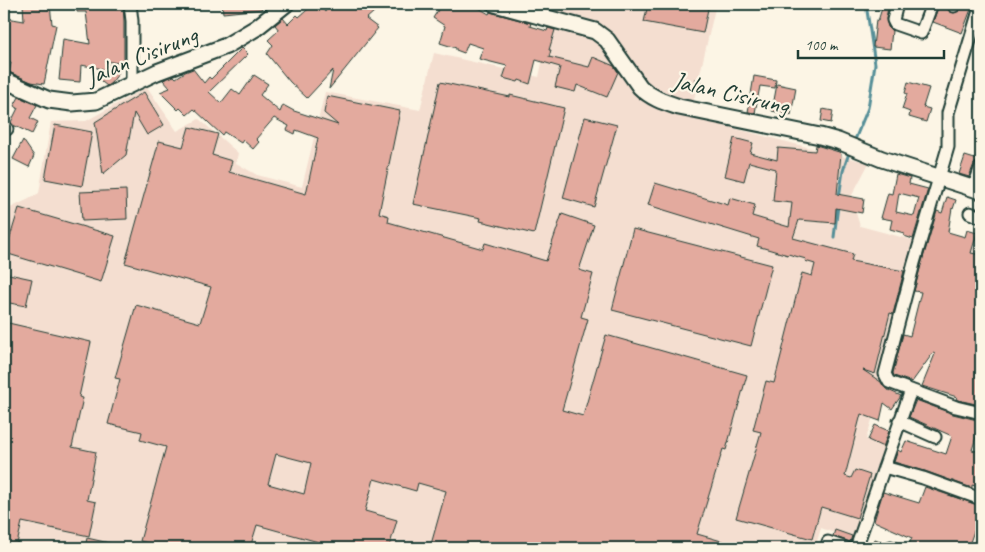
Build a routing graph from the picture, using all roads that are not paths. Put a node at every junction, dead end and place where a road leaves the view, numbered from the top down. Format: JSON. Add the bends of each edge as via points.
{"nodes":[{"id":1,"x":130,"y":4,"type":"edge"},
{"id":2,"x":286,"y":4,"type":"edge"},
{"id":3,"x":498,"y":4,"type":"edge"},
{"id":4,"x":898,"y":4,"type":"edge"},
{"id":5,"x":932,"y":4,"type":"edge"},
{"id":6,"x":981,"y":4,"type":"edge"},
{"id":7,"x":5,"y":84,"type":"edge"},
{"id":8,"x":132,"y":85,"type":"junction"},
{"id":9,"x":981,"y":167,"type":"edge"},
{"id":10,"x":938,"y":178,"type":"junction"},
{"id":11,"x":977,"y":190,"type":"edge"},
{"id":12,"x":970,"y":213,"type":"dead end"},
{"id":13,"x":981,"y":217,"type":"edge"},
{"id":14,"x":911,"y":390,"type":"junction"},
{"id":15,"x":981,"y":413,"type":"edge"},
{"id":16,"x":899,"y":421,"type":"junction"},
{"id":17,"x":935,"y":437,"type":"dead end"},
{"id":18,"x":884,"y":467,"type":"junction"},
{"id":19,"x":981,"y":499,"type":"edge"},
{"id":20,"x":828,"y":542,"type":"dead end"},
{"id":21,"x":846,"y":548,"type":"edge"},
{"id":22,"x":856,"y":548,"type":"edge"}],
"edges":[{"from":1,"to":8,"type":"street"},
{"from":2,"to":8,"type":"main road","name":"Jalan Cisirung","via":[[226,46]]},
{"from":3,"to":10,"type":"main road","name":"Jalan Cisirung","via":[[601,34],[640,88],[662,101],[820,136]]},
{"from":4,"to":5,"type":"street","via":[[893,20],[895,24],[921,34]]},
{"from":6,"to":10,"type":"street","via":[[948,113],[948,147]]},
{"from":7,"to":8,"type":"main road","name":"Jalan Cisirung","via":[[49,100],[72,103],[96,101]]},
{"from":9,"to":11,"type":"street"},
{"from":10,"to":11,"type":"main road","name":"Jalan Cisirung"},
{"from":10,"to":14,"type":"street","via":[[885,374],[889,382]]},
{"from":12,"to":13,"type":"street"},
{"from":14,"to":15,"type":"street"},
{"from":14,"to":16,"type":"street"},
{"from":16,"to":17,"type":"street"},
{"from":16,"to":18,"type":"street"},
{"from":18,"to":19,"type":"street"},
{"from":18,"to":22,"type":"street"},
{"from":20,"to":21,"type":"street"}]}
